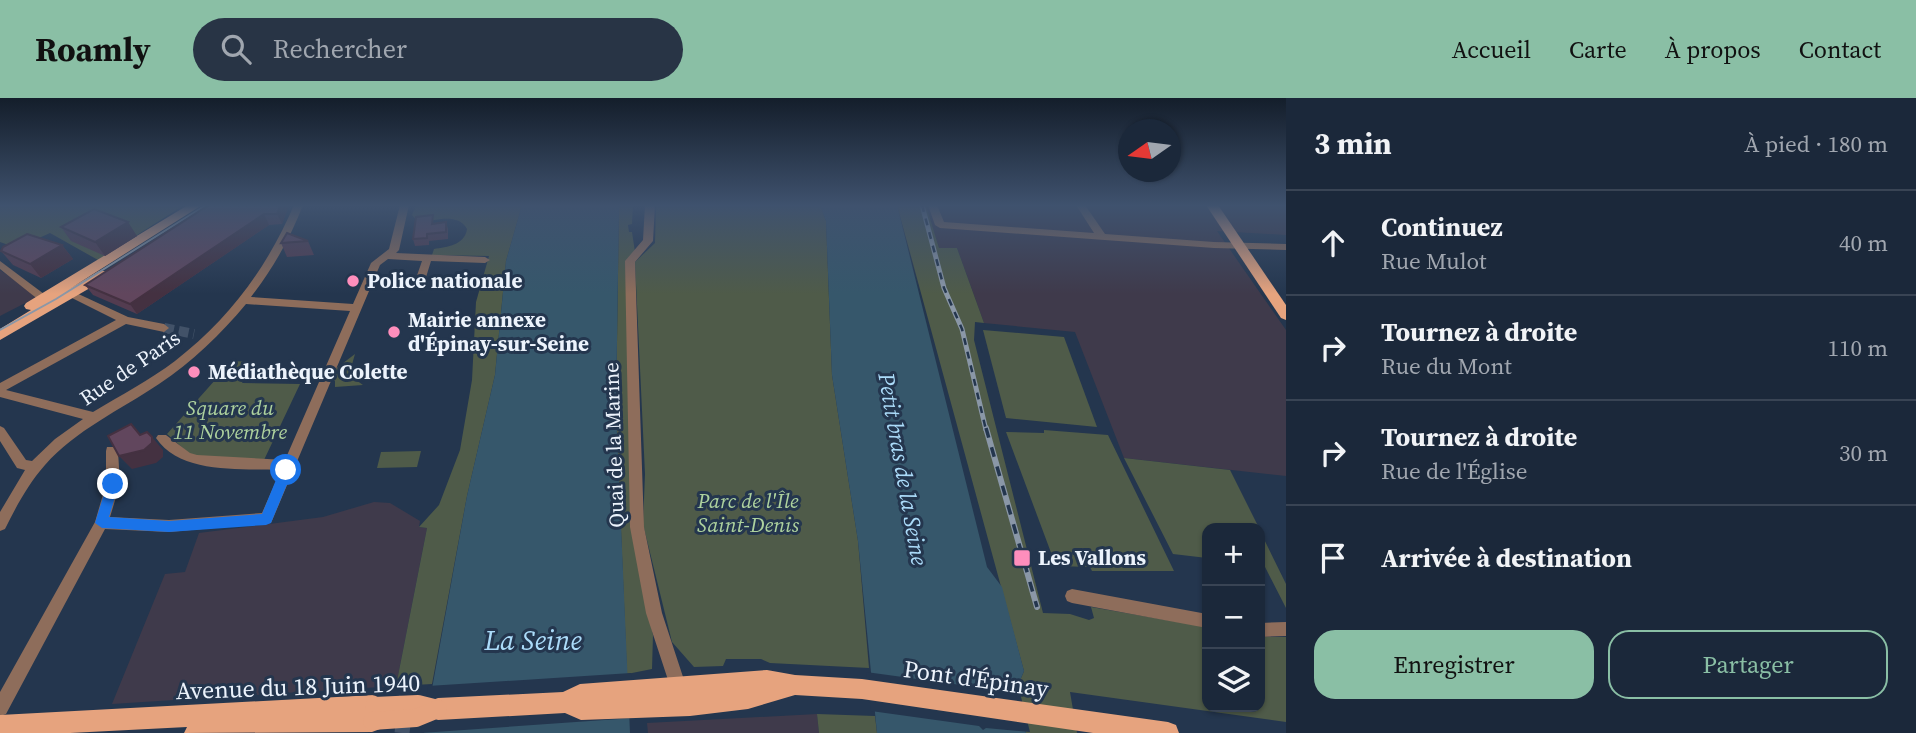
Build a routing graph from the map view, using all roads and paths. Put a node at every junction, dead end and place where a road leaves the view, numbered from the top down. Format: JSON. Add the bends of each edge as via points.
{"nodes":[{"id":1,"x":155,"y":235,"type":"edge"},
{"id":2,"x":161,"y":235,"type":"edge"},
{"id":3,"x":284,"y":235,"type":"edge"},
{"id":4,"x":397,"y":235,"type":"edge"},
{"id":5,"x":648,"y":235,"type":"edge"},
{"id":6,"x":1081,"y":235,"type":"edge"},
{"id":7,"x":1232,"y":235,"type":"edge"},
{"id":8,"x":1101,"y":236,"type":"joint"},
{"id":9,"x":1240,"y":247,"type":"junction"},
{"id":10,"x":1286,"y":247,"type":"edge"},
{"id":11,"x":386,"y":257,"type":"junction"},
{"id":12,"x":427,"y":259,"type":"junction"},
{"id":13,"x":485,"y":260,"type":"dead end"},
{"id":14,"x":0,"y":264,"type":"edge"},
{"id":15,"x":418,"y":287,"type":"dead end"},
{"id":16,"x":72,"y":294,"type":"junction"},
{"id":17,"x":44,"y":299,"type":"junction"},
{"id":18,"x":242,"y":300,"type":"junction"},
{"id":19,"x":356,"y":308,"type":"junction"},
{"id":20,"x":1286,"y":315,"type":"edge"},
{"id":21,"x":125,"y":320,"type":"junction"},
{"id":22,"x":0,"y":322,"type":"edge"},
{"id":23,"x":164,"y":328,"type":"tunnel mouth"},
{"id":24,"x":194,"y":334,"type":"tunnel mouth"},
{"id":25,"x":0,"y":335,"type":"edge"},
{"id":26,"x":209,"y":338,"type":"junction"},
{"id":27,"x":0,"y":388,"type":"edge"},
{"id":28,"x":0,"y":393,"type":"edge"},
{"id":29,"x":93,"y":417,"type":"junction"},
{"id":30,"x":0,"y":431,"type":"edge"},
{"id":31,"x":162,"y":438,"type":"dead end"},
{"id":32,"x":112,"y":451,"type":"edge"},
{"id":33,"x":289,"y":465,"type":"junction"},
{"id":34,"x":35,"y":467,"type":"junction"},
{"id":35,"x":102,"y":523,"type":"junction"},
{"id":36,"x":0,"y":525,"type":"edge"},
{"id":37,"x":1072,"y":596,"type":"dead end"},
{"id":38,"x":1202,"y":620,"type":"edge"},
{"id":39,"x":1286,"y":629,"type":"edge"},
{"id":40,"x":1265,"y":630,"type":"edge"},
{"id":41,"x":679,"y":695,"type":"junction"},
{"id":42,"x":0,"y":708,"type":"edge"},
{"id":43,"x":332,"y":722,"type":"edge"},
{"id":44,"x":281,"y":724,"type":"edge"},
{"id":45,"x":0,"y":726,"type":"edge"},
{"id":46,"x":195,"y":733,"type":"edge"},
{"id":47,"x":1168,"y":733,"type":"edge"}],
"edges":[{"from":1,"to":17,"type":"main road"},
{"from":2,"to":16,"type":"main road"},
{"from":3,"to":18,"type":"street","name":"Rue de Paris"},
{"from":4,"to":11,"type":"street","via":[[394,250]]},
{"from":5,"to":41,"type":"street","name":"Quai de la Marine","via":[[630,261],[637,527],[654,613]]},
{"from":6,"to":8,"type":"street"},
{"from":7,"to":9,"type":"main road"},
{"from":8,"to":9,"type":"street"},
{"from":9,"to":10,"type":"street"},
{"from":9,"to":20,"type":"main road"},
{"from":11,"to":12,"type":"street"},
{"from":11,"to":19,"type":"street","via":[[376,263]]},
{"from":12,"to":13,"type":"street"},
{"from":12,"to":15,"type":"street"},
{"from":14,"to":17,"type":"street"},
{"from":16,"to":21,"type":"street"},
{"from":16,"to":25,"type":"main road"},
{"from":17,"to":22,"type":"main road"},
{"from":18,"to":19,"type":"street"},
{"from":18,"to":26,"type":"street","name":"Rue de Paris"},
{"from":19,"to":33,"type":"street"},
{"from":21,"to":23,"type":"street"},
{"from":21,"to":27,"type":"street"},
{"from":24,"to":26,"type":"street"},
{"from":26,"to":29,"type":"street","name":"Rue de Paris","via":[[158,379]]},
{"from":28,"to":29,"type":"street"},
{"from":29,"to":34,"type":"street","name":"Rue de Paris"},
{"from":30,"to":34,"type":"street","via":[[22,464]]},
{"from":31,"to":33,"type":"street","via":[[193,459]]},
{"from":32,"to":35,"type":"street","via":[[113,484]]},
{"from":33,"to":35,"type":"street","via":[[266,519],[169,526]]},
{"from":34,"to":36,"type":"street","name":"Rue de Paris"},
{"from":35,"to":42,"type":"street"},
{"from":37,"to":38,"type":"street"},
{"from":39,"to":40,"type":"street"},
{"from":41,"to":43,"type":"main road","name":"Avenue du 18 Juin 1940","bridge":true,"via":[[581,709],[565,702],[438,709],[416,718],[373,713]]},
{"from":41,"to":47,"type":"main road","name":"Pont d'Épinay","via":[[769,696],[795,685],[862,689]]},
{"from":43,"to":44,"type":"main road","name":"Avenue du 18 Juin 1940"},
{"from":44,"to":45,"type":"main road","name":"Avenue du 18 Juin 1940"},
{"from":44,"to":46,"type":"main road","name":"Avenue du 18 Juin 1940"}]}
